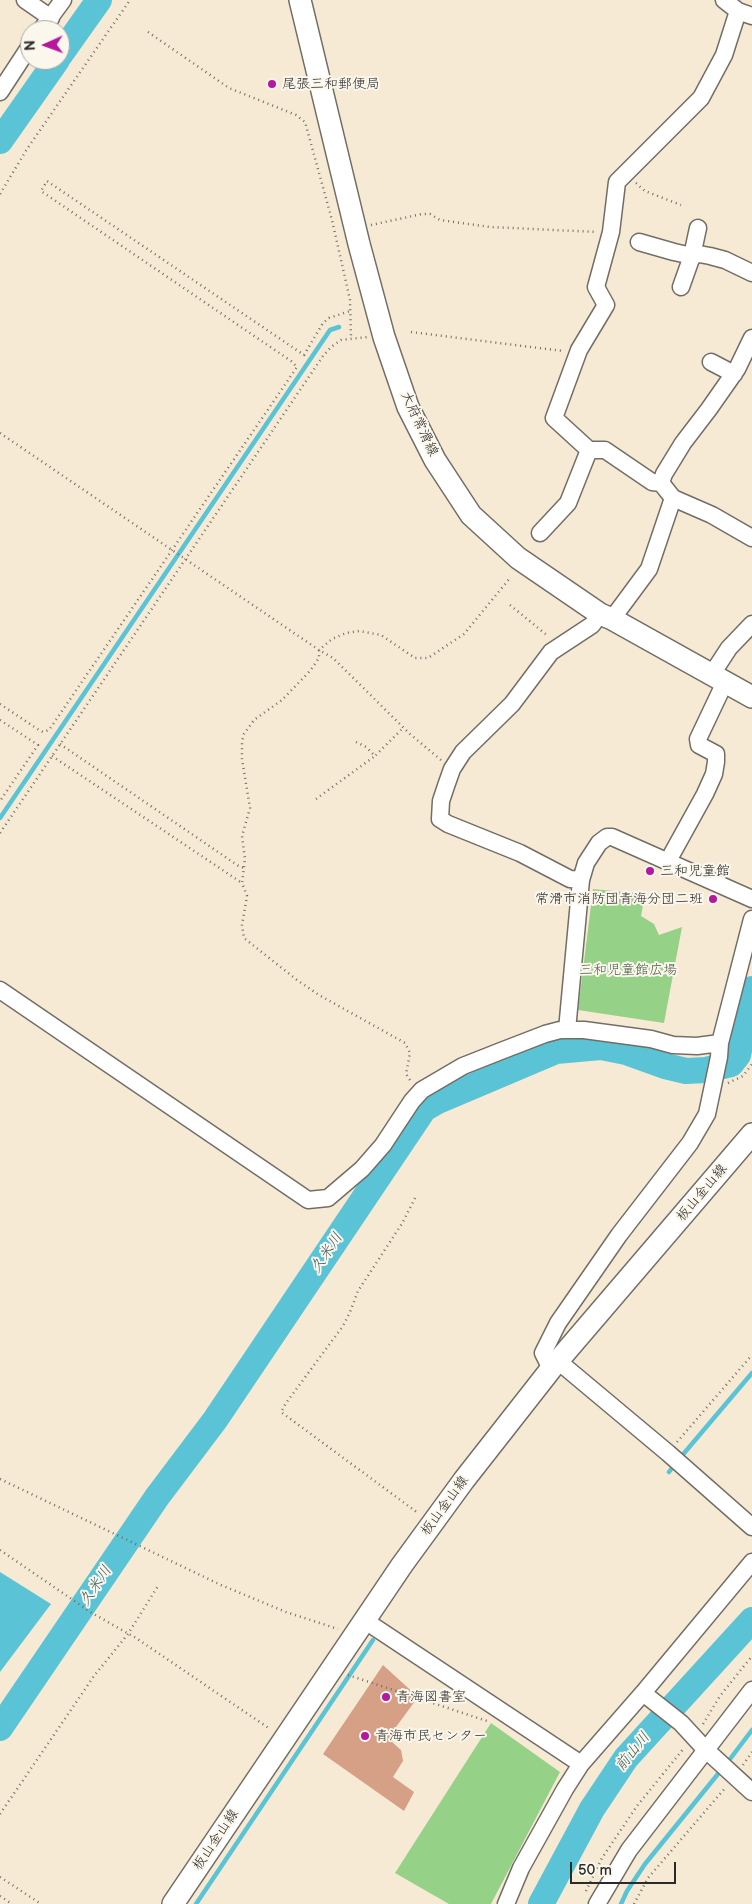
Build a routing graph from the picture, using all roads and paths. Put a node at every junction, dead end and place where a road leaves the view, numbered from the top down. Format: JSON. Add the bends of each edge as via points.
{"nodes":[{"id":1,"x":25,"y":0,"type":"edge"},
{"id":2,"x":63,"y":0,"type":"edge"},
{"id":3,"x":130,"y":0,"type":"edge"},
{"id":4,"x":300,"y":0,"type":"edge"},
{"id":5,"x":724,"y":0,"type":"edge"},
{"id":6,"x":745,"y":14,"type":"edge"},
{"id":7,"x":42,"y":20,"type":"edge"},
{"id":8,"x":49,"y":20,"type":"edge"},
{"id":9,"x":148,"y":32,"type":"dead end"},
{"id":10,"x":20,"y":61,"type":"edge"},
{"id":11,"x":0,"y":92,"type":"edge"},
{"id":12,"x":626,"y":174,"type":"junction"},
{"id":13,"x":0,"y":194,"type":"edge"},
{"id":14,"x":681,"y":205,"type":"dead end"},
{"id":15,"x":698,"y":228,"type":"dead end"},
{"id":16,"x":355,"y":229,"type":"junction"},
{"id":17,"x":611,"y":232,"type":"junction"},
{"id":18,"x":639,"y":242,"type":"dead end"},
{"id":19,"x":692,"y":256,"type":"junction"},
{"id":20,"x":752,"y":273,"type":"edge"},
{"id":21,"x":681,"y":287,"type":"dead end"},
{"id":22,"x":350,"y":311,"type":"junction"},
{"id":23,"x":411,"y":332,"type":"dead end"},
{"id":24,"x":384,"y":337,"type":"junction"},
{"id":25,"x":351,"y":338,"type":"junction"},
{"id":26,"x":752,"y":338,"type":"edge"},
{"id":27,"x":578,"y":354,"type":"junction"},
{"id":28,"x":711,"y":362,"type":"dead end"},
{"id":29,"x":734,"y":374,"type":"junction"},
{"id":30,"x":0,"y":433,"type":"edge"},
{"id":31,"x":589,"y":450,"type":"junction"},
{"id":32,"x":662,"y":483,"type":"junction"},
{"id":33,"x":673,"y":498,"type":"junction"},
{"id":34,"x":540,"y":533,"type":"dead end"},
{"id":35,"x":752,"y":538,"type":"edge"},
{"id":36,"x":171,"y":551,"type":"junction"},
{"id":37,"x":186,"y":561,"type":"junction"},
{"id":38,"x":510,"y":578,"type":"dead end"},
{"id":39,"x":510,"y":605,"type":"dead end"},
{"id":40,"x":606,"y":616,"type":"junction"},
{"id":41,"x":752,"y":624,"type":"edge"},
{"id":42,"x":560,"y":645,"type":"junction"},
{"id":43,"x":319,"y":650,"type":"junction"},
{"id":44,"x":719,"y":678,"type":"junction"},
{"id":45,"x":752,"y":697,"type":"edge"},
{"id":46,"x":0,"y":704,"type":"edge"},
{"id":47,"x":0,"y":720,"type":"edge"},
{"id":48,"x":403,"y":728,"type":"junction"},
{"id":49,"x":356,"y":742,"type":"dead end"},
{"id":50,"x":60,"y":744,"type":"junction"},
{"id":51,"x":52,"y":756,"type":"junction"},
{"id":52,"x":375,"y":756,"type":"junction"},
{"id":53,"x":452,"y":769,"type":"junction"},
{"id":54,"x":316,"y":799,"type":"dead end"},
{"id":55,"x":0,"y":801,"type":"edge"},
{"id":56,"x":0,"y":833,"type":"edge"},
{"id":57,"x":668,"y":861,"type":"junction"},
{"id":58,"x":245,"y":868,"type":"junction"},
{"id":59,"x":581,"y":880,"type":"junction"},
{"id":60,"x":242,"y":883,"type":"junction"},
{"id":61,"x":752,"y":899,"type":"edge"},
{"id":62,"x":752,"y":920,"type":"edge"},
{"id":63,"x":0,"y":990,"type":"edge"},
{"id":64,"x":567,"y":1030,"type":"junction"},
{"id":65,"x":720,"y":1043,"type":"junction"},
{"id":66,"x":752,"y":1064,"type":"edge"},
{"id":67,"x":713,"y":1087,"type":"junction"},
{"id":68,"x":422,"y":1090,"type":"junction"},
{"id":69,"x":752,"y":1134,"type":"edge"},
{"id":70,"x":415,"y":1198,"type":"dead end"},
{"id":71,"x":752,"y":1355,"type":"edge"},
{"id":72,"x":554,"y":1365,"type":"junction"},
{"id":73,"x":668,"y":1453,"type":"junction"},
{"id":74,"x":0,"y":1479,"type":"edge"},
{"id":75,"x":432,"y":1523,"type":"junction"},
{"id":76,"x":752,"y":1526,"type":"edge"},
{"id":77,"x":0,"y":1550,"type":"edge"},
{"id":78,"x":752,"y":1562,"type":"edge"},
{"id":79,"x":158,"y":1586,"type":"dead end"},
{"id":80,"x":364,"y":1620,"type":"junction"},
{"id":81,"x":128,"y":1634,"type":"junction"},
{"id":82,"x":352,"y":1638,"type":"junction"},
{"id":83,"x":752,"y":1656,"type":"edge"},
{"id":84,"x":331,"y":1669,"type":"junction"},
{"id":85,"x":752,"y":1690,"type":"edge"},
{"id":86,"x":649,"y":1697,"type":"junction"},
{"id":87,"x":491,"y":1722,"type":"dead end"},
{"id":88,"x":284,"y":1738,"type":"junction"},
{"id":89,"x":700,"y":1743,"type":"junction"},
{"id":90,"x":752,"y":1752,"type":"edge"},
{"id":91,"x":581,"y":1764,"type":"junction"},
{"id":92,"x":735,"y":1776,"type":"junction"},
{"id":93,"x":752,"y":1792,"type":"edge"},
{"id":94,"x":0,"y":1814,"type":"edge"},
{"id":95,"x":0,"y":1877,"type":"edge"},
{"id":96,"x":0,"y":1896,"type":"edge"},
{"id":97,"x":590,"y":1900,"type":"edge"},
{"id":98,"x":12,"y":1904,"type":"edge"},
{"id":99,"x":41,"y":1904,"type":"edge"},
{"id":100,"x":173,"y":1904,"type":"edge"},
{"id":101,"x":506,"y":1904,"type":"edge"},
{"id":102,"x":634,"y":1904,"type":"edge"}],
"edges":[{"from":1,"to":7,"type":"street"},
{"from":2,"to":8,"type":"street"},
{"from":3,"to":13,"type":"path","via":[[27,149]]},
{"from":4,"to":16,"type":"main road","name":"大府常滑線"},
{"from":5,"to":6,"type":"street"},
{"from":6,"to":12,"type":"street","via":[[701,98]]},
{"from":9,"to":22,"type":"path","via":[[229,88],[296,115],[305,122],[332,220]]},
{"from":10,"to":11,"type":"street"},
{"from":12,"to":14,"type":"path","via":[[645,191]]},
{"from":12,"to":17,"type":"street","via":[[617,182]]},
{"from":15,"to":19,"type":"street"},
{"from":16,"to":17,"type":"path","via":[[430,214],[440,220],[490,227]]},
{"from":16,"to":24,"type":"main road","name":"大府常滑線"},
{"from":17,"to":27,"type":"street","via":[[596,287],[606,305]]},
{"from":18,"to":19,"type":"street"},
{"from":19,"to":20,"type":"street","via":[[699,254],[725,260]]},
{"from":19,"to":21,"type":"street"},
{"from":22,"to":25,"type":"path"},
{"from":22,"to":36,"type":"path","via":[[323,323],[304,355],[47,180],[41,191],[297,367]]},
{"from":23,"to":27,"type":"path"},
{"from":24,"to":25,"type":"path"},
{"from":24,"to":40,"type":"main road","name":"大府常滑線","via":[[408,407],[434,460],[471,515],[518,558]]},
{"from":25,"to":37,"type":"path","via":[[341,340],[323,356]]},
{"from":26,"to":29,"type":"street"},
{"from":27,"to":31,"type":"street","via":[[554,418]]},
{"from":28,"to":29,"type":"street"},
{"from":29,"to":32,"type":"street","via":[[683,443]]},
{"from":30,"to":36,"type":"path"},
{"from":31,"to":32,"type":"street","via":[[605,450],[652,482]]},
{"from":31,"to":34,"type":"street","via":[[568,503]]},
{"from":32,"to":33,"type":"street"},
{"from":33,"to":35,"type":"street"},
{"from":33,"to":40,"type":"street","via":[[649,569]]},
{"from":36,"to":37,"type":"path"},
{"from":36,"to":46,"type":"path","via":[[48,730],[39,730]]},
{"from":37,"to":43,"type":"path"},
{"from":37,"to":50,"type":"path"},
{"from":38,"to":43,"type":"path","via":[[464,634],[428,658],[415,658],[381,635],[359,631],[332,639]]},
{"from":39,"to":42,"type":"path"},
{"from":40,"to":42,"type":"street"},
{"from":40,"to":44,"type":"main road","name":"大府常滑線"},
{"from":41,"to":44,"type":"street","via":[[729,648]]},
{"from":42,"to":53,"type":"street","via":[[528,670],[519,704],[462,752]]},
{"from":43,"to":48,"type":"path","via":[[333,658]]},
{"from":43,"to":58,"type":"path","via":[[319,658],[310,671],[282,700],[254,720],[244,734],[243,766],[250,808],[242,836]]},
{"from":44,"to":45,"type":"main road","name":"大府常滑線"},
{"from":44,"to":57,"type":"street","via":[[698,739],[699,746],[716,754],[714,774]]},
{"from":47,"to":55,"type":"path","via":[[38,746]]},
{"from":48,"to":52,"type":"path"},
{"from":48,"to":53,"type":"path"},
{"from":49,"to":52,"type":"path"},
{"from":50,"to":51,"type":"path"},
{"from":50,"to":58,"type":"path"},
{"from":51,"to":56,"type":"path"},
{"from":51,"to":60,"type":"path"},
{"from":52,"to":54,"type":"path"},
{"from":53,"to":59,"type":"street","via":[[441,801],[440,819],[520,853],[570,879]]},
{"from":57,"to":59,"type":"street","via":[[607,837],[586,863]]},
{"from":57,"to":61,"type":"street"},
{"from":58,"to":60,"type":"path"},
{"from":59,"to":64,"type":"street"},
{"from":60,"to":68,"type":"path","via":[[247,896],[242,925],[244,938],[319,995],[405,1043],[410,1053],[406,1074]]},
{"from":62,"to":65,"type":"street"},
{"from":63,"to":68,"type":"street","via":[[308,1200],[328,1198],[362,1169],[383,1146]]},
{"from":64,"to":65,"type":"street","via":[[651,1039],[674,1045]]},
{"from":64,"to":68,"type":"street","via":[[544,1034],[463,1066]]},
{"from":65,"to":67,"type":"street"},
{"from":66,"to":67,"type":"path","via":[[743,1076]]},
{"from":67,"to":72,"type":"street","via":[[707,1114],[690,1143],[619,1235],[558,1323],[543,1353]]},
{"from":69,"to":72,"type":"main road","name":"板山金山線"},
{"from":70,"to":75,"type":"path","via":[[358,1291],[343,1326],[281,1412]]},
{"from":71,"to":73,"type":"path"},
{"from":72,"to":73,"type":"street"},
{"from":72,"to":75,"type":"main road","name":"板山金山線"},
{"from":73,"to":76,"type":"street"},
{"from":74,"to":82,"type":"path","via":[[221,1585],[286,1612],[344,1631]]},
{"from":75,"to":80,"type":"main road","name":"板山金山線"},
{"from":77,"to":81,"type":"path"},
{"from":78,"to":86,"type":"street"},
{"from":79,"to":81,"type":"path"},
{"from":80,"to":82,"type":"main road","name":"板山金山線"},
{"from":80,"to":91,"type":"street"},
{"from":81,"to":88,"type":"path"},
{"from":81,"to":94,"type":"path","via":[[94,1676]]},
{"from":82,"to":84,"type":"main road","name":"板山金山線"},
{"from":83,"to":89,"type":"path","via":[[720,1696]]},
{"from":84,"to":87,"type":"path"},
{"from":84,"to":88,"type":"main road","name":"板山金山線"},
{"from":85,"to":89,"type":"street"},
{"from":86,"to":89,"type":"street"},
{"from":86,"to":91,"type":"street"},
{"from":88,"to":100,"type":"main road","name":"板山金山線"},
{"from":89,"to":92,"type":"street"},
{"from":89,"to":97,"type":"street","via":[[630,1850]]},
{"from":89,"to":97,"type":"path","via":[[677,1755],[637,1806],[602,1858]]},
{"from":90,"to":92,"type":"path"},
{"from":91,"to":101,"type":"street","via":[[521,1868]]},
{"from":92,"to":93,"type":"street"},
{"from":92,"to":102,"type":"path","via":[[648,1878]]},
{"from":95,"to":99,"type":"path"},
{"from":96,"to":98,"type":"path"}]}
